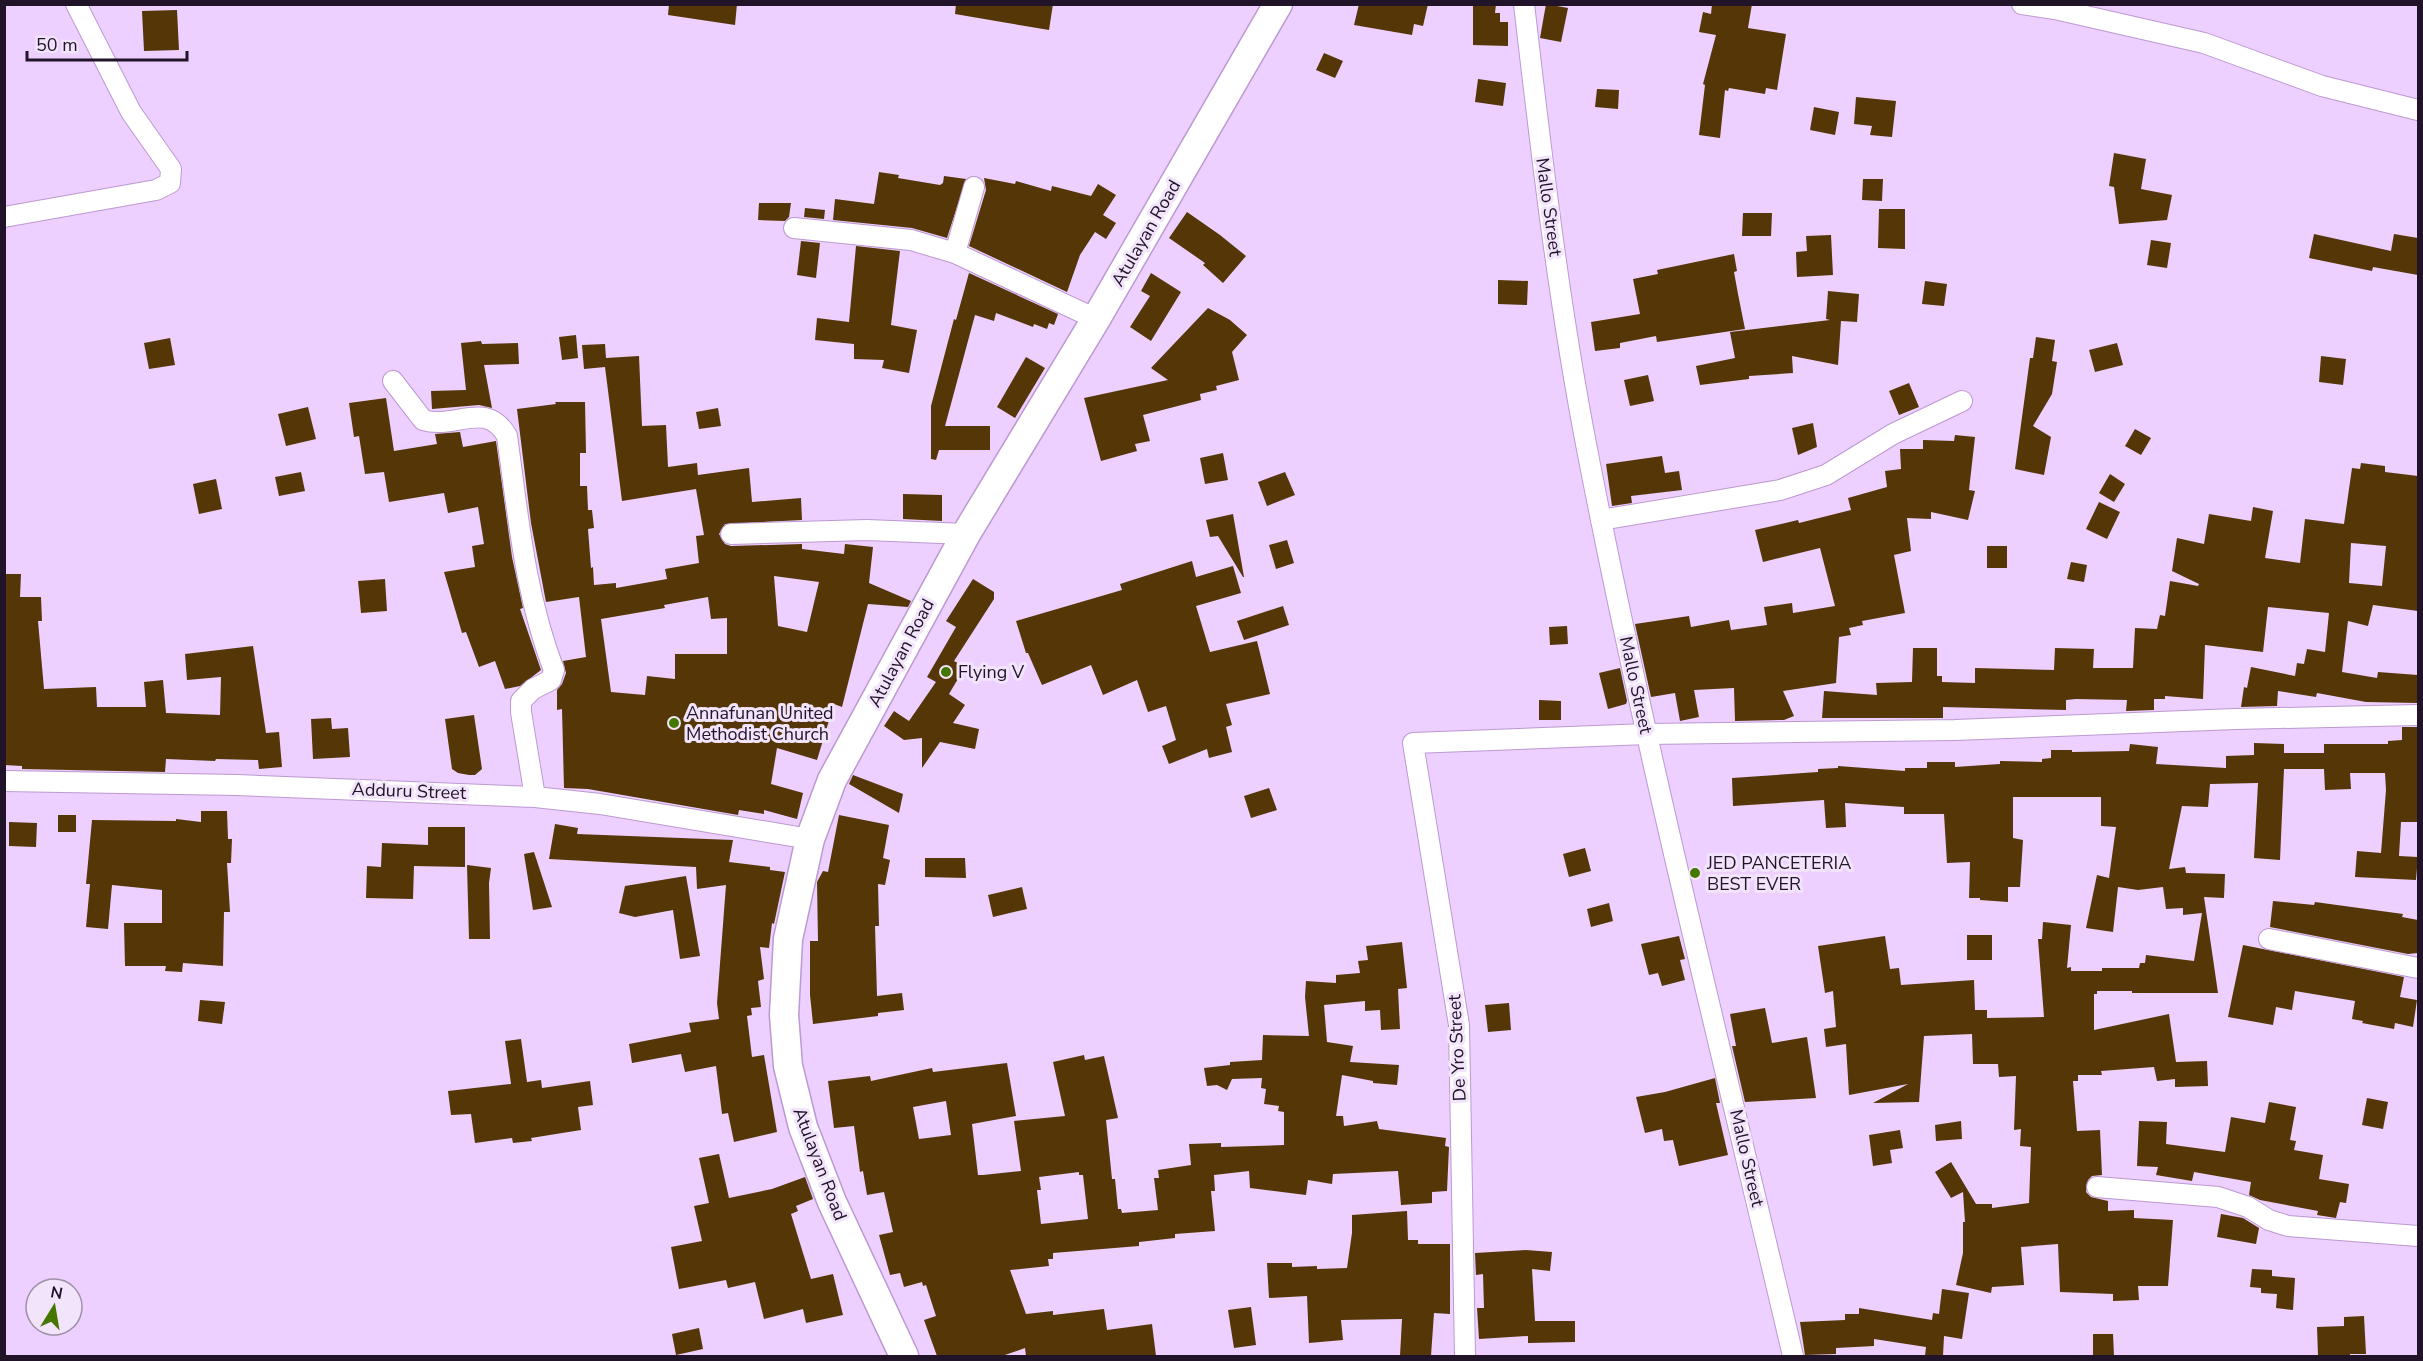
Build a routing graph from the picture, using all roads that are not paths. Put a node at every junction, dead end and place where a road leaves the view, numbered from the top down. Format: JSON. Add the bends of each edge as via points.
{"nodes":[{"id":1,"x":76,"y":4,"type":"edge"},
{"id":2,"x":1278,"y":4,"type":"edge"},
{"id":3,"x":1524,"y":4,"type":"edge"},
{"id":4,"x":2022,"y":4,"type":"edge"},
{"id":5,"x":2418,"y":110,"type":"edge"},
{"id":6,"x":974,"y":186,"type":"dead end"},
{"id":7,"x":4,"y":217,"type":"edge"},
{"id":8,"x":794,"y":228,"type":"dead end"},
{"id":9,"x":955,"y":253,"type":"junction"},
{"id":10,"x":1096,"y":319,"type":"junction"},
{"id":11,"x":393,"y":381,"type":"dead end"},
{"id":12,"x":1962,"y":402,"type":"dead end"},
{"id":13,"x":1601,"y":519,"type":"junction"},
{"id":14,"x":731,"y":534,"type":"dead end"},
{"id":15,"x":966,"y":534,"type":"junction"},
{"id":16,"x":2418,"y":715,"type":"edge"},
{"id":17,"x":1647,"y":734,"type":"junction"},
{"id":18,"x":4,"y":781,"type":"edge"},
{"id":19,"x":535,"y":797,"type":"junction"},
{"id":20,"x":810,"y":839,"type":"junction"},
{"id":21,"x":2269,"y":939,"type":"dead end"},
{"id":22,"x":2418,"y":968,"type":"edge"},
{"id":23,"x":2097,"y":1187,"type":"dead end"},
{"id":24,"x":2418,"y":1236,"type":"edge"},
{"id":25,"x":904,"y":1356,"type":"edge"},
{"id":26,"x":1465,"y":1356,"type":"edge"},
{"id":27,"x":1793,"y":1356,"type":"edge"}],
"edges":[{"from":1,"to":7,"type":"street","via":[[131,112],[171,169],[170,183],[156,190]]},
{"from":2,"to":10,"type":"main road","name":"Atulayan Road"},
{"from":3,"to":13,"type":"street","name":"Mallo Street","via":[[1546,194]]},
{"from":4,"to":5,"type":"street","via":[[2204,43],[2322,86]]},
{"from":6,"to":9,"type":"street"},
{"from":8,"to":9,"type":"street","via":[[910,240]]},
{"from":9,"to":10,"type":"street"},
{"from":10,"to":15,"type":"main road","name":"Atulayan Road"},
{"from":11,"to":19,"type":"street","via":[[423,420],[442,423],[487,417],[501,426],[507,436],[527,578],[554,670],[551,680],[521,701]]},
{"from":12,"to":13,"type":"street","via":[[1893,434],[1826,475],[1808,481],[1780,490]]},
{"from":13,"to":17,"type":"street","name":"Mallo Street"},
{"from":14,"to":15,"type":"street","via":[[867,530]]},
{"from":15,"to":20,"type":"main road","name":"Atulayan Road","via":[[832,780]]},
{"from":16,"to":17,"type":"street","via":[[1943,730]]},
{"from":17,"to":26,"type":"street","name":"De Yro Street","via":[[1413,743],[1459,1025]]},
{"from":17,"to":27,"type":"street","name":"Mallo Street"},
{"from":18,"to":19,"type":"street","name":"Adduru Street","via":[[320,787]]},
{"from":19,"to":20,"type":"street","name":"Adduru Street"},
{"from":20,"to":25,"type":"main road","name":"Atulayan Road","via":[[788,939],[784,1015],[788,1066],[803,1127],[832,1202]]},
{"from":21,"to":22,"type":"street"},
{"from":23,"to":24,"type":"street","via":[[2218,1197],[2288,1226]]}]}
